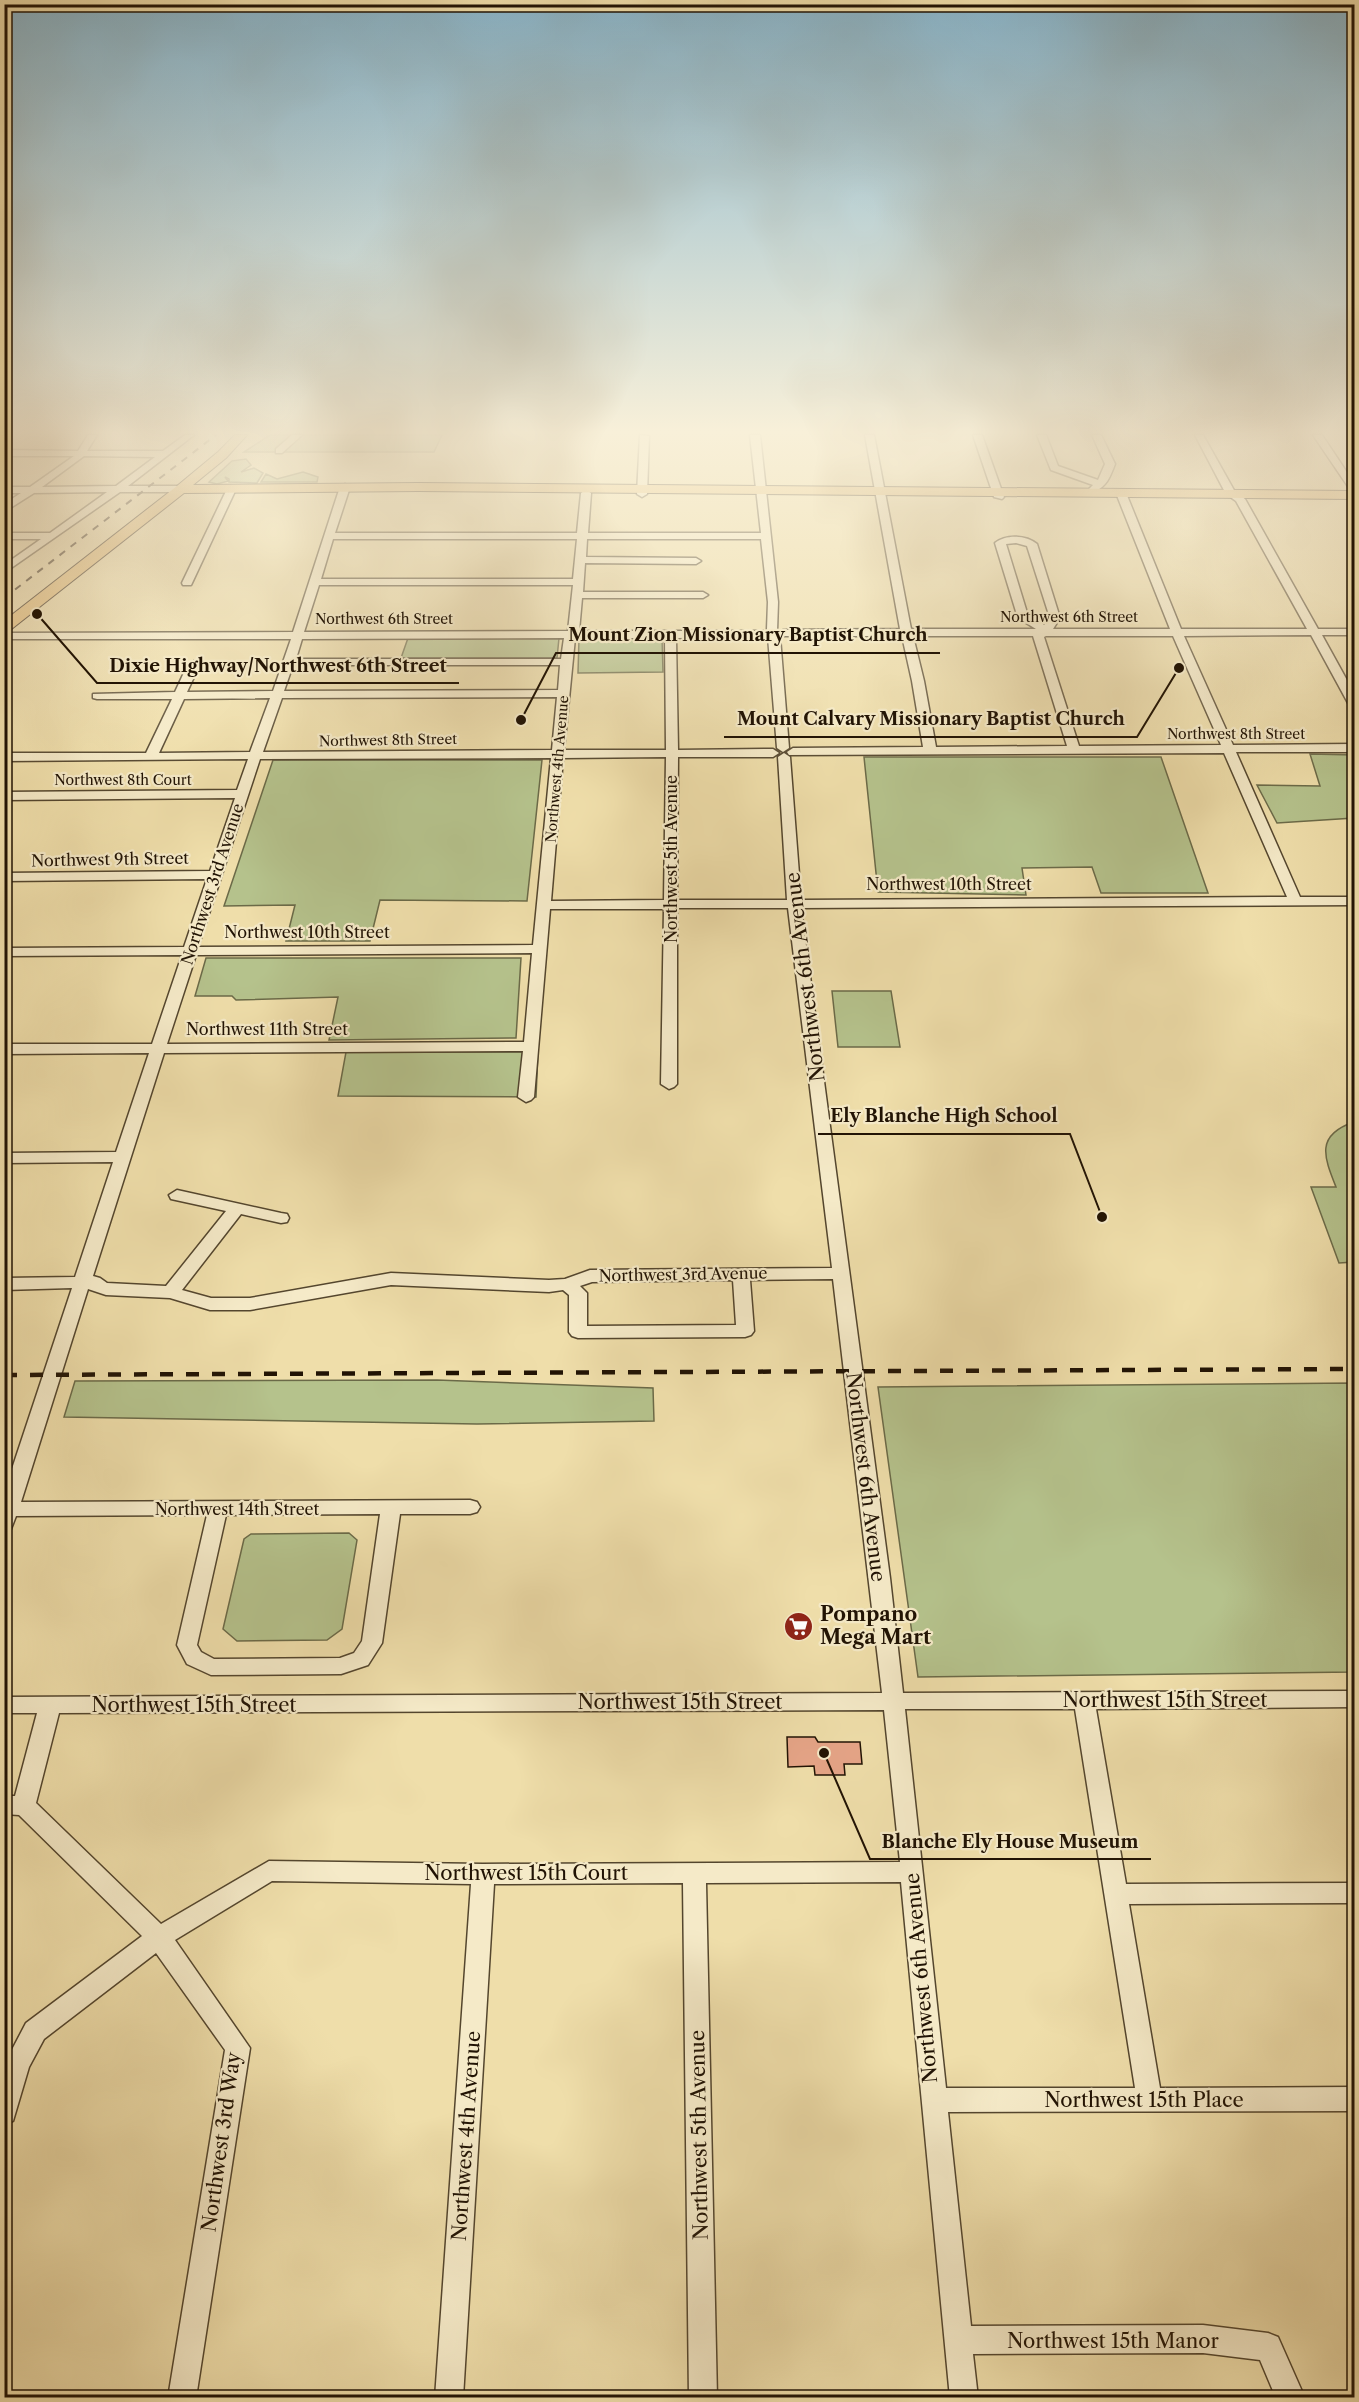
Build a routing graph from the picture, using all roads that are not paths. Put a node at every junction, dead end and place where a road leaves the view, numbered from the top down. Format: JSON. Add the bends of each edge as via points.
{"nodes":[{"id":1,"x":35,"y":547,"type":"edge"},
{"id":2,"x":107,"y":547,"type":"edge"},
{"id":3,"x":204,"y":547,"type":"edge"},
{"id":4,"x":327,"y":547,"type":"edge"},
{"id":5,"x":581,"y":547,"type":"edge"},
{"id":6,"x":767,"y":547,"type":"edge"},
{"id":7,"x":890,"y":547,"type":"edge"},
{"id":8,"x":1001,"y":547,"type":"edge"},
{"id":9,"x":1033,"y":547,"type":"edge"},
{"id":10,"x":1142,"y":547,"type":"edge"},
{"id":11,"x":1266,"y":547,"type":"edge"},
{"id":12,"x":580,"y":560,"type":"junction"},
{"id":13,"x":696,"y":561,"type":"dead end"},
{"id":14,"x":4,"y":570,"type":"edge"},
{"id":15,"x":315,"y":582,"type":"junction"},
{"id":16,"x":578,"y":582,"type":"junction"},
{"id":17,"x":188,"y":583,"type":"dead end"},
{"id":18,"x":577,"y":595,"type":"junction"},
{"id":19,"x":703,"y":595,"type":"dead end"},
{"id":20,"x":4,"y":628,"type":"edge"},
{"id":21,"x":1045,"y":632,"type":"junction"},
{"id":22,"x":1177,"y":632,"type":"junction"},
{"id":23,"x":1316,"y":632,"type":"junction"},
{"id":24,"x":1354,"y":632,"type":"edge"},
{"id":25,"x":773,"y":633,"type":"junction"},
{"id":26,"x":908,"y":633,"type":"junction"},
{"id":27,"x":298,"y":634,"type":"junction"},
{"id":28,"x":571,"y":634,"type":"junction"},
{"id":29,"x":670,"y":634,"type":"junction"},
{"id":30,"x":4,"y":636,"type":"edge"},
{"id":31,"x":289,"y":662,"type":"junction"},
{"id":32,"x":566,"y":662,"type":"junction"},
{"id":33,"x":194,"y":664,"type":"dead end"},
{"id":34,"x":563,"y":693,"type":"junction"},
{"id":35,"x":278,"y":694,"type":"junction"},
{"id":36,"x":181,"y":695,"type":"junction"},
{"id":37,"x":97,"y":696,"type":"dead end"},
{"id":38,"x":1354,"y":703,"type":"edge"},
{"id":39,"x":1354,"y":748,"type":"edge"},
{"id":40,"x":1230,"y":749,"type":"junction"},
{"id":41,"x":930,"y":750,"type":"junction"},
{"id":42,"x":1074,"y":750,"type":"junction"},
{"id":43,"x":783,"y":752,"type":"junction"},
{"id":44,"x":559,"y":753,"type":"junction"},
{"id":45,"x":672,"y":753,"type":"junction"},
{"id":46,"x":152,"y":756,"type":"junction"},
{"id":47,"x":255,"y":756,"type":"junction"},
{"id":48,"x":4,"y":757,"type":"edge"},
{"id":49,"x":242,"y":794,"type":"junction"},
{"id":50,"x":4,"y":796,"type":"edge"},
{"id":51,"x":215,"y":875,"type":"junction"},
{"id":52,"x":4,"y":877,"type":"edge"},
{"id":53,"x":1295,"y":901,"type":"junction"},
{"id":54,"x":1354,"y":901,"type":"edge"},
{"id":55,"x":794,"y":903,"type":"junction"},
{"id":56,"x":671,"y":904,"type":"junction"},
{"id":57,"x":544,"y":905,"type":"junction"},
{"id":58,"x":539,"y":949,"type":"junction"},
{"id":59,"x":190,"y":951,"type":"junction"},
{"id":60,"x":4,"y":952,"type":"edge"},
{"id":61,"x":530,"y":1046,"type":"junction"},
{"id":62,"x":158,"y":1047,"type":"junction"},
{"id":63,"x":4,"y":1049,"type":"edge"},
{"id":64,"x":669,"y":1084,"type":"dead end"},
{"id":65,"x":526,"y":1097,"type":"dead end"},
{"id":66,"x":123,"y":1157,"type":"junction"},
{"id":67,"x":4,"y":1158,"type":"edge"},
{"id":68,"x":177,"y":1195,"type":"dead end"},
{"id":69,"x":237,"y":1209,"type":"junction"},
{"id":70,"x":281,"y":1218,"type":"dead end"},
{"id":71,"x":741,"y":1273,"type":"junction"},
{"id":72,"x":841,"y":1273,"type":"junction"},
{"id":73,"x":84,"y":1282,"type":"junction"},
{"id":74,"x":4,"y":1284,"type":"edge"},
{"id":75,"x":567,"y":1284,"type":"junction"},
{"id":76,"x":171,"y":1292,"type":"junction"},
{"id":77,"x":470,"y":1507,"type":"dead end"},
{"id":78,"x":391,"y":1508,"type":"junction"},
{"id":79,"x":218,"y":1509,"type":"junction"},
{"id":80,"x":6,"y":1514,"type":"edge"},
{"id":81,"x":1354,"y":1699,"type":"edge"},
{"id":82,"x":893,"y":1701,"type":"junction"},
{"id":83,"x":1084,"y":1701,"type":"junction"},
{"id":84,"x":4,"y":1705,"type":"edge"},
{"id":85,"x":50,"y":1705,"type":"junction"},
{"id":86,"x":14,"y":1806,"type":"edge"},
{"id":87,"x":912,"y":1872,"type":"junction"},
{"id":88,"x":694,"y":1873,"type":"junction"},
{"id":89,"x":483,"y":1875,"type":"junction"},
{"id":90,"x":1354,"y":1893,"type":"edge"},
{"id":91,"x":1116,"y":1894,"type":"junction"},
{"id":92,"x":159,"y":1937,"type":"junction"},
{"id":93,"x":1354,"y":2099,"type":"edge"},
{"id":94,"x":933,"y":2100,"type":"junction"},
{"id":95,"x":1150,"y":2100,"type":"junction"},
{"id":96,"x":4,"y":2113,"type":"edge"},
{"id":97,"x":958,"y":2340,"type":"junction"},
{"id":98,"x":182,"y":2397,"type":"edge"},
{"id":99,"x":449,"y":2397,"type":"edge"},
{"id":100,"x":703,"y":2397,"type":"edge"},
{"id":101,"x":964,"y":2397,"type":"edge"},
{"id":102,"x":1291,"y":2397,"type":"edge"}],
"edges":[{"from":1,"to":14,"type":"street"},
{"from":2,"to":20,"type":"main road"},
{"from":3,"to":17,"type":"street"},
{"from":4,"to":15,"type":"street","name":"Northwest 3rd Avenue"},
{"from":5,"to":12,"type":"street","name":"Northwest 4th Avenue"},
{"from":6,"to":25,"type":"street","name":"Northwest 6th Avenue"},
{"from":7,"to":26,"type":"street"},
{"from":8,"to":21,"type":"street","via":[[1023,618],[1035,622]]},
{"from":9,"to":21,"type":"street","via":[[1055,618]]},
{"from":10,"to":22,"type":"street"},
{"from":11,"to":23,"type":"street"},
{"from":12,"to":13,"type":"street"},
{"from":12,"to":16,"type":"street","name":"Northwest 4th Avenue"},
{"from":15,"to":16,"type":"street"},
{"from":15,"to":27,"type":"street","name":"Northwest 3rd Avenue"},
{"from":16,"to":18,"type":"street","name":"Northwest 4th Avenue"},
{"from":18,"to":19,"type":"street"},
{"from":18,"to":28,"type":"street","name":"Northwest 4th Avenue"},
{"from":21,"to":22,"type":"street","name":"Northwest 6th Street"},
{"from":21,"to":26,"type":"street","name":"Northwest 6th Street"},
{"from":21,"to":42,"type":"street","via":[[1038,636]]},
{"from":22,"to":23,"type":"street","name":"Northwest 6th Street"},
{"from":22,"to":40,"type":"street"},
{"from":23,"to":24,"type":"street","name":"Northwest 6th Street"},
{"from":23,"to":38,"type":"street"},
{"from":25,"to":26,"type":"street","name":"Northwest 6th Street"},
{"from":25,"to":29,"type":"street","name":"Northwest 6th Street"},
{"from":25,"to":43,"type":"street","name":"Northwest 6th Avenue"},
{"from":26,"to":41,"type":"street"},
{"from":27,"to":28,"type":"street","name":"Northwest 6th Street"},
{"from":27,"to":30,"type":"street","name":"Northwest 6th Street"},
{"from":27,"to":31,"type":"street","name":"Northwest 3rd Avenue"},
{"from":28,"to":29,"type":"street","name":"Northwest 6th Street"},
{"from":28,"to":32,"type":"street","name":"Northwest 4th Avenue"},
{"from":29,"to":45,"type":"street","name":"Northwest 5th Avenue"},
{"from":31,"to":32,"type":"street"},
{"from":31,"to":35,"type":"street","name":"Northwest 3rd Avenue"},
{"from":32,"to":34,"type":"street","name":"Northwest 4th Avenue"},
{"from":33,"to":36,"type":"street"},
{"from":34,"to":35,"type":"street"},
{"from":34,"to":44,"type":"street","name":"Northwest 4th Avenue"},
{"from":35,"to":36,"type":"street"},
{"from":35,"to":47,"type":"street","name":"Northwest 3rd Avenue"},
{"from":36,"to":37,"type":"street"},
{"from":36,"to":46,"type":"street"},
{"from":39,"to":40,"type":"street","name":"Northwest 8th Street"},
{"from":40,"to":42,"type":"street","name":"Northwest 8th Street"},
{"from":40,"to":53,"type":"street"},
{"from":41,"to":42,"type":"street","name":"Northwest 8th Street"},
{"from":41,"to":43,"type":"street","name":"Northwest 8th Street"},
{"from":43,"to":45,"type":"street","name":"Northwest 8th Street"},
{"from":43,"to":55,"type":"street","name":"Northwest 6th Avenue"},
{"from":44,"to":45,"type":"street","name":"Northwest 8th Street"},
{"from":44,"to":47,"type":"street","name":"Northwest 8th Street"},
{"from":44,"to":57,"type":"street","name":"Northwest 4th Avenue"},
{"from":45,"to":56,"type":"street","name":"Northwest 5th Avenue"},
{"from":46,"to":47,"type":"street","name":"Northwest 8th Street"},
{"from":46,"to":48,"type":"street","name":"Northwest 8th Street"},
{"from":47,"to":49,"type":"street","name":"Northwest 3rd Avenue"},
{"from":49,"to":50,"type":"street","name":"Northwest 8th Court"},
{"from":49,"to":51,"type":"street","name":"Northwest 3rd Avenue"},
{"from":51,"to":52,"type":"street","name":"Northwest 9th Street"},
{"from":51,"to":59,"type":"street","name":"Northwest 3rd Avenue"},
{"from":53,"to":54,"type":"street","name":"Northwest 10th Street"},
{"from":53,"to":55,"type":"street","name":"Northwest 10th Street"},
{"from":55,"to":56,"type":"street","name":"Northwest 10th Street"},
{"from":55,"to":72,"type":"street","name":"Northwest 6th Avenue"},
{"from":56,"to":57,"type":"street","name":"Northwest 10th Street"},
{"from":56,"to":64,"type":"street","name":"Northwest 5th Avenue"},
{"from":57,"to":58,"type":"street","name":"Northwest 4th Avenue"},
{"from":58,"to":59,"type":"street","name":"Northwest 10th Street"},
{"from":58,"to":61,"type":"street","name":"Northwest 4th Avenue"},
{"from":59,"to":60,"type":"street","name":"Northwest 10th Street"},
{"from":59,"to":62,"type":"street","name":"Northwest 3rd Avenue"},
{"from":61,"to":62,"type":"street","name":"Northwest 11th Street"},
{"from":61,"to":65,"type":"street","name":"Northwest 4th Avenue"},
{"from":62,"to":63,"type":"street","name":"Northwest 11th Street"},
{"from":62,"to":66,"type":"street","name":"Northwest 3rd Avenue"},
{"from":66,"to":67,"type":"street"},
{"from":66,"to":73,"type":"street","name":"Northwest 3rd Avenue"},
{"from":68,"to":69,"type":"street"},
{"from":69,"to":70,"type":"street"},
{"from":69,"to":76,"type":"street"},
{"from":71,"to":72,"type":"street","name":"Northwest 3rd Avenue"},
{"from":71,"to":75,"type":"street","name":"Northwest 3rd Avenue","via":[[590,1276]]},
{"from":71,"to":75,"type":"street","via":[[745,1331],[578,1332],[578,1293]]},
{"from":72,"to":82,"type":"street","name":"Northwest 6th Avenue"},
{"from":73,"to":74,"type":"street"},
{"from":73,"to":76,"type":"street","name":"Northwest 3rd Avenue","via":[[106,1289]]},
{"from":73,"to":80,"type":"street","name":"Northwest 3rd Avenue"},
{"from":75,"to":76,"type":"street","name":"Northwest 3rd Avenue","via":[[391,1279],[226,1305]]},
{"from":77,"to":78,"type":"street","name":"Northwest 14th Street"},
{"from":78,"to":79,"type":"street","name":"Northwest 14th Street"},
{"from":78,"to":79,"type":"street","via":[[372,1643],[361,1659],[341,1666],[211,1668],[194,1658],[187,1645]]},
{"from":79,"to":80,"type":"street","name":"Northwest 14th Street"},
{"from":81,"to":83,"type":"street","name":"Northwest 15th Street"},
{"from":82,"to":83,"type":"street","name":"Northwest 15th Street"},
{"from":82,"to":85,"type":"street","name":"Northwest 15th Street"},
{"from":82,"to":87,"type":"street","name":"Northwest 6th Avenue"},
{"from":83,"to":91,"type":"street"},
{"from":84,"to":85,"type":"street","name":"Northwest 15th Street"},
{"from":85,"to":86,"type":"street"},
{"from":86,"to":92,"type":"street","name":"Northwest 3rd Way"},
{"from":87,"to":88,"type":"street","name":"Northwest 15th Court"},
{"from":87,"to":94,"type":"street","name":"Northwest 6th Avenue"},
{"from":88,"to":89,"type":"street","name":"Northwest 15th Court"},
{"from":88,"to":100,"type":"street","name":"Northwest 5th Avenue"},
{"from":89,"to":92,"type":"street","name":"Northwest 15th Court","via":[[269,1871]]},
{"from":89,"to":99,"type":"street","name":"Northwest 4th Avenue"},
{"from":90,"to":91,"type":"street"},
{"from":91,"to":95,"type":"street"},
{"from":92,"to":96,"type":"street","name":"Northwest 15th Court","via":[[35,2031],[17,2065]]},
{"from":92,"to":98,"type":"street","name":"Northwest 3rd Way","via":[[238,2048]]},
{"from":93,"to":95,"type":"street","name":"Northwest 15th Place"},
{"from":94,"to":95,"type":"street","name":"Northwest 15th Place"},
{"from":94,"to":97,"type":"street","name":"Northwest 6th Avenue"},
{"from":97,"to":101,"type":"street","name":"Northwest 6th Avenue"},
{"from":97,"to":102,"type":"street","name":"Northwest 15th Manor","via":[[1203,2339],[1268,2347]]}]}
